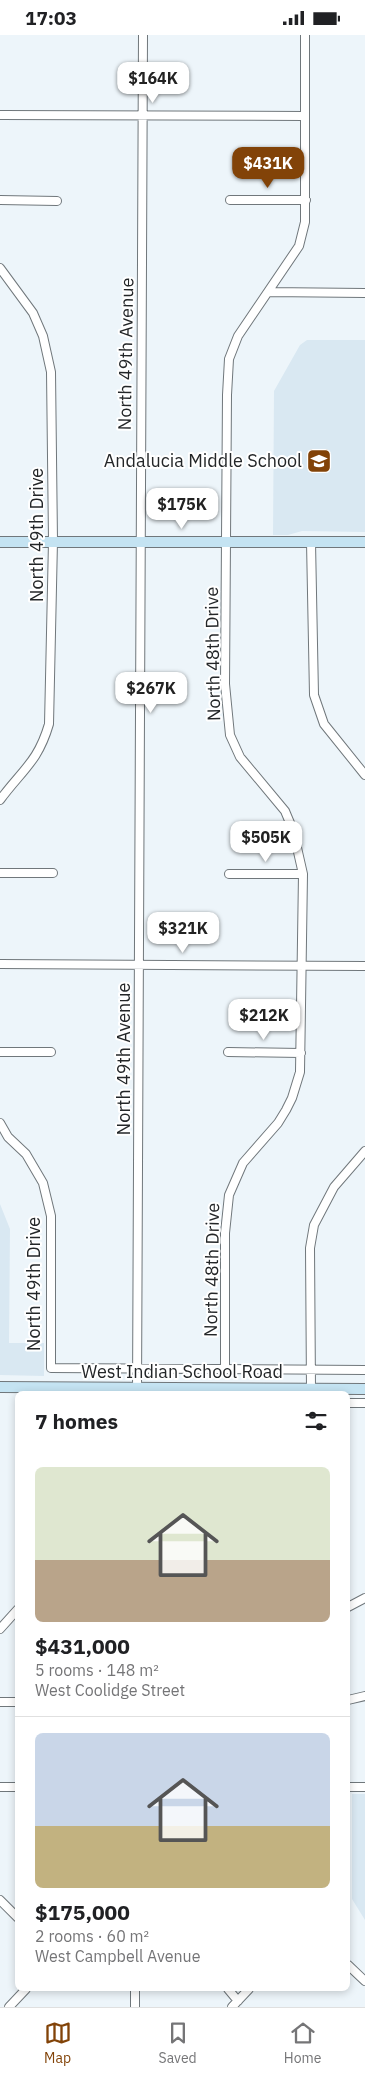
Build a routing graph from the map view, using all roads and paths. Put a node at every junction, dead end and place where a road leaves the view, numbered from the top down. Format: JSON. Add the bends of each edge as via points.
{"nodes":[{"id":1,"x":143,"y":35,"type":"edge"},
{"id":2,"x":305,"y":35,"type":"edge"},
{"id":3,"x":0,"y":115,"type":"edge"},
{"id":4,"x":144,"y":115,"type":"junction"},
{"id":5,"x":305,"y":116,"type":"junction"},
{"id":6,"x":0,"y":200,"type":"edge"},
{"id":7,"x":230,"y":200,"type":"dead end"},
{"id":8,"x":306,"y":200,"type":"junction"},
{"id":9,"x":57,"y":201,"type":"dead end"},
{"id":10,"x":0,"y":268,"type":"edge"},
{"id":11,"x":268,"y":292,"type":"junction"},
{"id":12,"x":365,"y":293,"type":"edge"},
{"id":13,"x":53,"y":541,"type":"junction"},
{"id":14,"x":365,"y":541,"type":"edge"},
{"id":15,"x":0,"y":542,"type":"edge"},
{"id":16,"x":139,"y":542,"type":"junction"},
{"id":17,"x":228,"y":542,"type":"junction"},
{"id":18,"x":311,"y":542,"type":"junction"},
{"id":19,"x":365,"y":775,"type":"edge"},
{"id":20,"x":0,"y":800,"type":"edge"},
{"id":21,"x":0,"y":873,"type":"edge"},
{"id":22,"x":53,"y":873,"type":"dead end"},
{"id":23,"x":229,"y":874,"type":"dead end"},
{"id":24,"x":303,"y":874,"type":"junction"},
{"id":25,"x":0,"y":965,"type":"edge"},
{"id":26,"x":140,"y":965,"type":"junction"},
{"id":27,"x":302,"y":965,"type":"junction"},
{"id":28,"x":365,"y":966,"type":"edge"},
{"id":29,"x":0,"y":1052,"type":"edge"},
{"id":30,"x":51,"y":1052,"type":"dead end"},
{"id":31,"x":228,"y":1052,"type":"dead end"},
{"id":32,"x":301,"y":1053,"type":"junction"},
{"id":33,"x":0,"y":1123,"type":"edge"},
{"id":34,"x":4,"y":1137,"type":"edge"},
{"id":35,"x":365,"y":1151,"type":"edge"},
{"id":36,"x":51,"y":1369,"type":"joint"},
{"id":37,"x":138,"y":1370,"type":"junction"},
{"id":38,"x":226,"y":1370,"type":"junction"},
{"id":39,"x":311,"y":1370,"type":"junction"},
{"id":40,"x":365,"y":1370,"type":"edge"},
{"id":41,"x":0,"y":1387,"type":"edge"},
{"id":42,"x":311,"y":1389,"type":"junction"},
{"id":43,"x":365,"y":1389,"type":"edge"},
{"id":44,"x":137,"y":1391,"type":"edge"},
{"id":45,"x":350,"y":1403,"type":"edge"},
{"id":46,"x":365,"y":1403,"type":"edge"},
{"id":47,"x":365,"y":1598,"type":"edge"},
{"id":48,"x":350,"y":1606,"type":"edge"},
{"id":49,"x":15,"y":1612,"type":"edge"},
{"id":50,"x":0,"y":1629,"type":"edge"},
{"id":51,"x":365,"y":1696,"type":"edge"},
{"id":52,"x":350,"y":1700,"type":"edge"},
{"id":53,"x":0,"y":1702,"type":"edge"},
{"id":54,"x":15,"y":1702,"type":"edge"},
{"id":55,"x":0,"y":1787,"type":"edge"},
{"id":56,"x":15,"y":1787,"type":"edge"},
{"id":57,"x":350,"y":1787,"type":"edge"},
{"id":58,"x":365,"y":1787,"type":"edge"},
{"id":59,"x":0,"y":1901,"type":"edge"},
{"id":60,"x":15,"y":1915,"type":"edge"},
{"id":61,"x":350,"y":1967,"type":"edge"},
{"id":62,"x":365,"y":1981,"type":"edge"},
{"id":63,"x":24,"y":1991,"type":"edge"},
{"id":64,"x":135,"y":1991,"type":"edge"},
{"id":65,"x":229,"y":1991,"type":"edge"},
{"id":66,"x":247,"y":1991,"type":"edge"},
{"id":67,"x":235,"y":2004,"type":"edge"},
{"id":68,"x":9,"y":2007,"type":"edge"},
{"id":69,"x":135,"y":2007,"type":"edge"}],
"edges":[{"from":1,"to":4,"type":"street","name":"North 49th Avenue"},
{"from":2,"to":5,"type":"street","name":"North 48th Drive"},
{"from":3,"to":4,"type":"street"},
{"from":4,"to":5,"type":"street"},
{"from":4,"to":16,"type":"street","name":"North 49th Avenue"},
{"from":5,"to":8,"type":"street","name":"North 48th Drive"},
{"from":6,"to":9,"type":"street"},
{"from":7,"to":8,"type":"street"},
{"from":8,"to":11,"type":"street","name":"North 48th Drive","via":[[299,246]]},
{"from":10,"to":13,"type":"street","name":"North 49th Drive","via":[[33,313],[47,349],[51,372]]},
{"from":11,"to":12,"type":"street"},
{"from":11,"to":17,"type":"street","name":"North 48th Drive","via":[[238,336],[229,359]]},
{"from":13,"to":15,"type":"street"},
{"from":13,"to":16,"type":"street"},
{"from":13,"to":20,"type":"street","name":"North 49th Drive","via":[[49,724],[28,769]]},
{"from":14,"to":18,"type":"street"},
{"from":16,"to":17,"type":"street"},
{"from":16,"to":26,"type":"street","name":"North 49th Avenue"},
{"from":17,"to":18,"type":"street"},
{"from":17,"to":24,"type":"street","name":"North 48th Drive","via":[[225,683],[230,735],[240,757],[285,811],[293,829]]},
{"from":18,"to":19,"type":"street","via":[[314,695],[324,724]]},
{"from":21,"to":22,"type":"street"},
{"from":23,"to":24,"type":"street"},
{"from":24,"to":27,"type":"street","name":"North 48th Drive"},
{"from":25,"to":26,"type":"street"},
{"from":26,"to":27,"type":"street"},
{"from":26,"to":37,"type":"street","name":"North 49th Avenue"},
{"from":27,"to":28,"type":"street"},
{"from":27,"to":32,"type":"street","name":"North 48th Drive"},
{"from":29,"to":30,"type":"street"},
{"from":31,"to":32,"type":"street"},
{"from":32,"to":38,"type":"street","name":"North 48th Drive","via":[[300,1072],[292,1098],[278,1123],[243,1163],[229,1195],[225,1233]]},
{"from":33,"to":34,"type":"street","name":"North 49th Drive"},
{"from":34,"to":36,"type":"street","name":"North 49th Drive","via":[[26,1154],[43,1183],[51,1216]]},
{"from":35,"to":39,"type":"street","via":[[334,1187],[314,1225],[310,1248]]},
{"from":36,"to":37,"type":"street","name":"West Indian School Road"},
{"from":37,"to":38,"type":"street","name":"West Indian School Road"},
{"from":37,"to":44,"type":"street","name":"North 49th Avenue"},
{"from":38,"to":39,"type":"street","name":"West Indian School Road"},
{"from":39,"to":40,"type":"street","name":"West Indian School Road"},
{"from":39,"to":42,"type":"street"},
{"from":41,"to":44,"type":"street","name":"West Indian School Road"},
{"from":42,"to":43,"type":"street","name":"West Indian School Road"},
{"from":42,"to":44,"type":"street","name":"West Indian School Road"},
{"from":45,"to":46,"type":"street"},
{"from":47,"to":48,"type":"street"},
{"from":49,"to":50,"type":"street"},
{"from":51,"to":52,"type":"street"},
{"from":53,"to":54,"type":"street"},
{"from":55,"to":56,"type":"street"},
{"from":57,"to":58,"type":"street"},
{"from":59,"to":60,"type":"street"},
{"from":61,"to":62,"type":"street"},
{"from":63,"to":68,"type":"street"},
{"from":64,"to":69,"type":"street"},
{"from":65,"to":67,"type":"street"},
{"from":66,"to":67,"type":"street"}]}
